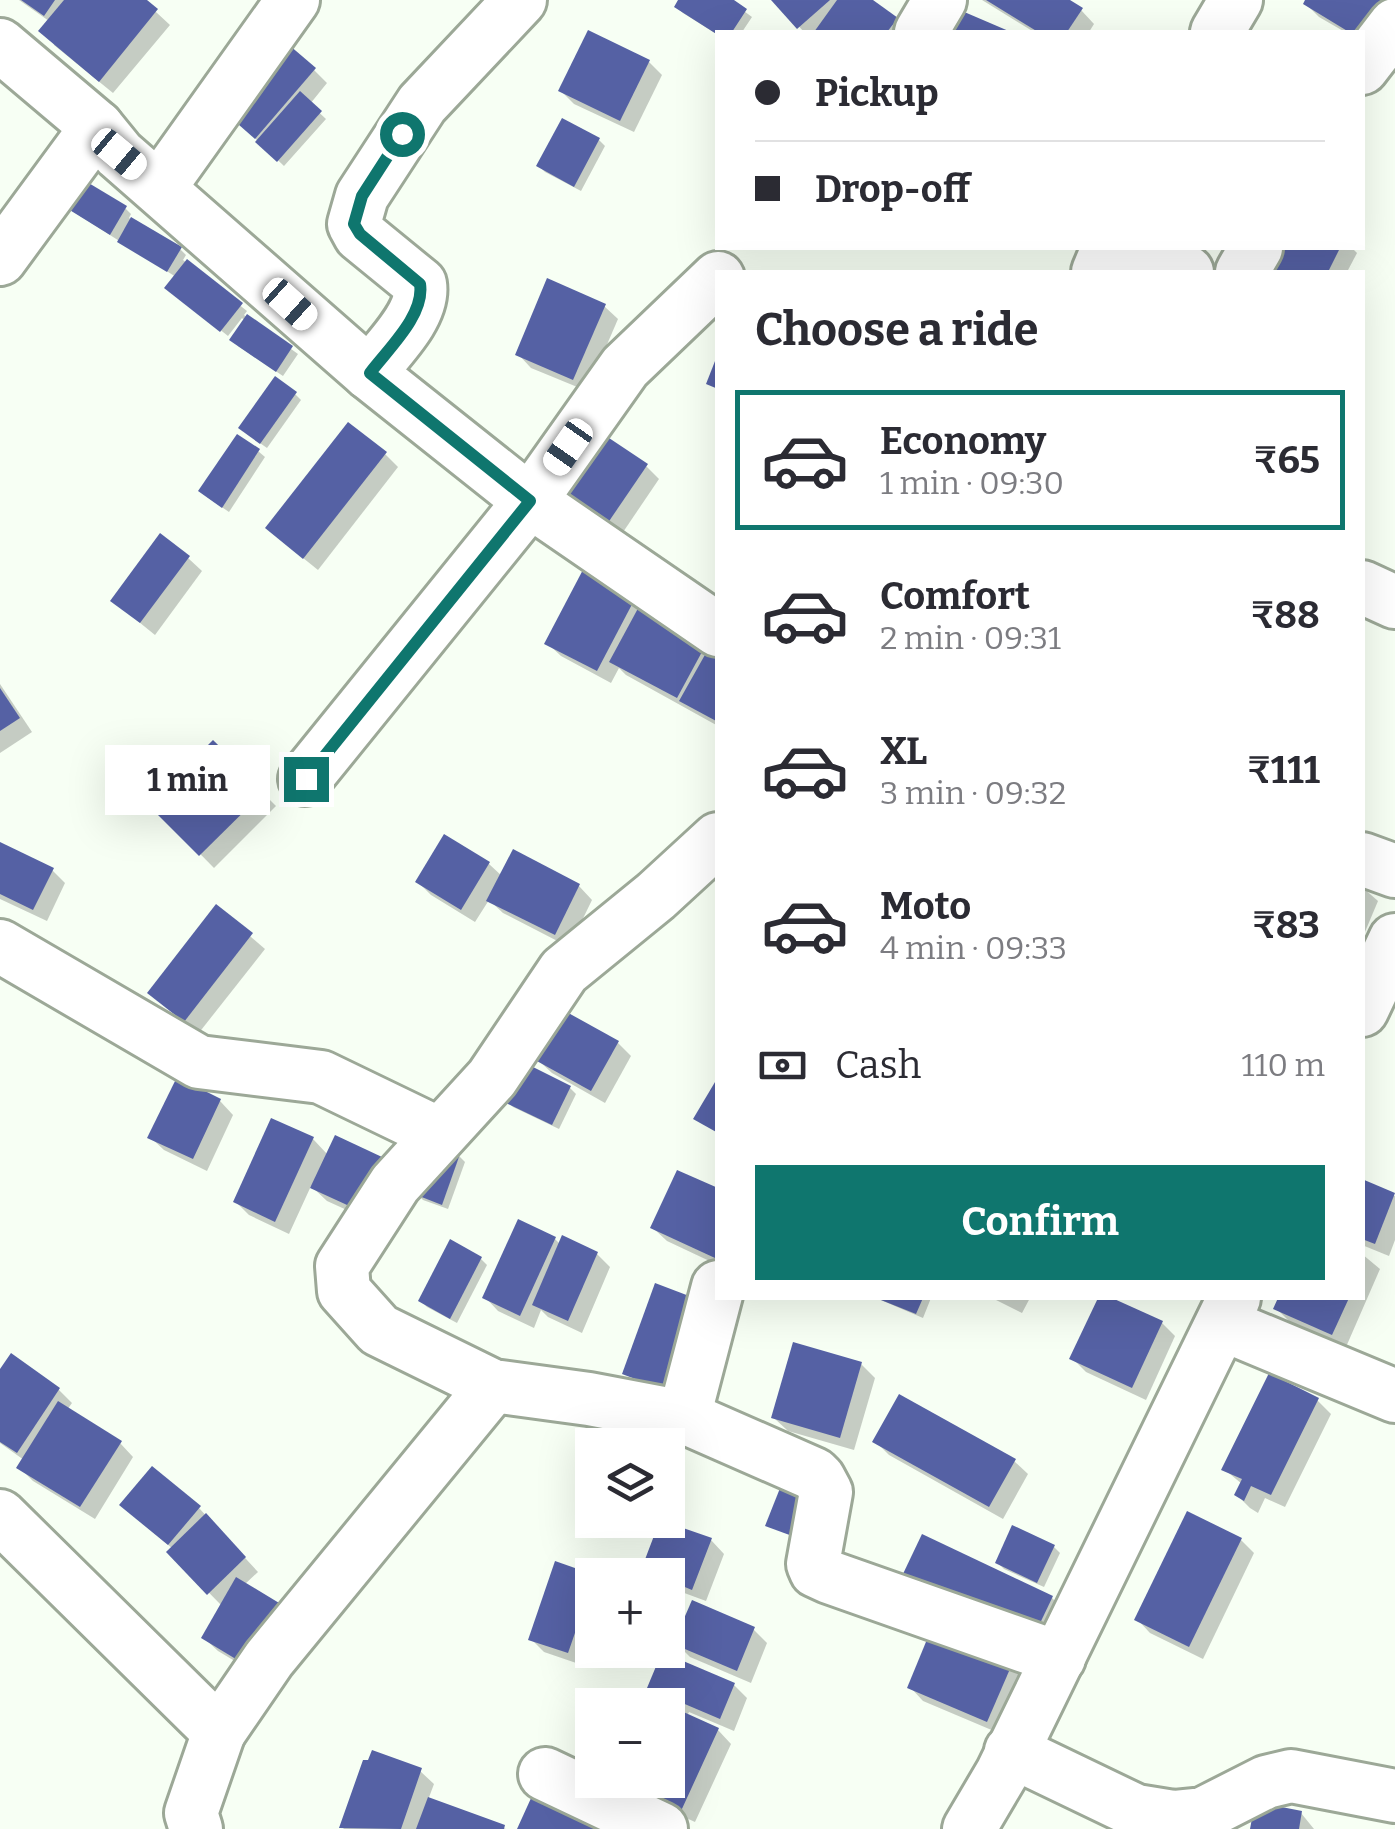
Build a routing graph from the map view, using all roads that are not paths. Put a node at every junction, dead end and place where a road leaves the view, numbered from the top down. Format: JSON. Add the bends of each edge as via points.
{"nodes":[{"id":1,"x":293,"y":0,"type":"edge"},
{"id":2,"x":520,"y":0,"type":"edge"},
{"id":3,"x":940,"y":0,"type":"edge"},
{"id":4,"x":1236,"y":0,"type":"edge"},
{"id":5,"x":1395,"y":25,"type":"edge"},
{"id":6,"x":921,"y":30,"type":"edge"},
{"id":7,"x":1217,"y":30,"type":"edge"},
{"id":8,"x":0,"y":45,"type":"edge"},
{"id":9,"x":1365,"y":64,"type":"edge"},
{"id":10,"x":97,"y":127,"type":"junction"},
{"id":11,"x":158,"y":188,"type":"junction"},
{"id":12,"x":747,"y":250,"type":"edge"},
{"id":13,"x":1143,"y":250,"type":"edge"},
{"id":14,"x":0,"y":259,"type":"edge"},
{"id":15,"x":725,"y":270,"type":"edge"},
{"id":16,"x":1183,"y":270,"type":"edge"},
{"id":17,"x":715,"y":281,"type":"edge"},
{"id":18,"x":370,"y":373,"type":"junction"},
{"id":19,"x":530,"y":501,"type":"junction"},
{"id":20,"x":1365,"y":588,"type":"edge"},
{"id":21,"x":1395,"y":602,"type":"edge"},
{"id":22,"x":715,"y":628,"type":"edge"},
{"id":23,"x":306,"y":779,"type":"dead end"},
{"id":24,"x":715,"y":842,"type":"edge"},
{"id":25,"x":1365,"y":861,"type":"edge"},
{"id":26,"x":1395,"y":871,"type":"edge"},
{"id":27,"x":0,"y":946,"type":"edge"},
{"id":28,"x":439,"y":1134,"type":"junction"},
{"id":29,"x":715,"y":1298,"type":"edge"},
{"id":30,"x":1228,"y":1311,"type":"edge"},
{"id":31,"x":493,"y":1386,"type":"junction"},
{"id":32,"x":1395,"y":1396,"type":"edge"},
{"id":33,"x":684,"y":1417,"type":"junction"},
{"id":34,"x":0,"y":1516,"type":"edge"},
{"id":35,"x":1058,"y":1658,"type":"junction"},
{"id":36,"x":219,"y":1732,"type":"junction"},
{"id":37,"x":1011,"y":1751,"type":"junction"},
{"id":38,"x":545,"y":1774,"type":"dead end"},
{"id":39,"x":1395,"y":1796,"type":"edge"},
{"id":40,"x":196,"y":1829,"type":"edge"},
{"id":41,"x":661,"y":1829,"type":"edge"},
{"id":42,"x":969,"y":1829,"type":"edge"}],
"edges":[{"from":1,"to":11,"type":"street"},
{"from":2,"to":18,"type":"street","via":[[422,104],[362,196],[354,224],[360,234],[420,284],[422,294],[416,313]]},
{"from":3,"to":6,"type":"street"},
{"from":4,"to":7,"type":"street"},
{"from":5,"to":9,"type":"street"},
{"from":8,"to":10,"type":"street"},
{"from":10,"to":11,"type":"street"},
{"from":10,"to":14,"type":"street"},
{"from":11,"to":18,"type":"street"},
{"from":12,"to":15,"type":"street"},
{"from":13,"to":16,"type":"street"},
{"from":17,"to":19,"type":"street","via":[[625,366]]},
{"from":18,"to":19,"type":"street"},
{"from":19,"to":22,"type":"street"},
{"from":19,"to":23,"type":"street"},
{"from":20,"to":21,"type":"street"},
{"from":24,"to":28,"type":"street","via":[[564,971],[492,1078]]},
{"from":25,"to":26,"type":"street"},
{"from":27,"to":28,"type":"street","via":[[198,1062],[321,1076]]},
{"from":28,"to":31,"type":"street","via":[[395,1184],[342,1266],[344,1291],[378,1330]]},
{"from":29,"to":33,"type":"street"},
{"from":30,"to":32,"type":"street"},
{"from":30,"to":35,"type":"street"},
{"from":31,"to":33,"type":"street"},
{"from":31,"to":36,"type":"street","via":[[269,1659]]},
{"from":33,"to":35,"type":"street","via":[[820,1479],[826,1492],[816,1570]]},
{"from":34,"to":36,"type":"street"},
{"from":35,"to":37,"type":"street"},
{"from":36,"to":40,"type":"street","via":[[191,1813]]},
{"from":37,"to":39,"type":"street","via":[[1136,1812],[1174,1818],[1203,1814],[1291,1776]]},
{"from":37,"to":42,"type":"street"},
{"from":38,"to":41,"type":"street"}]}
